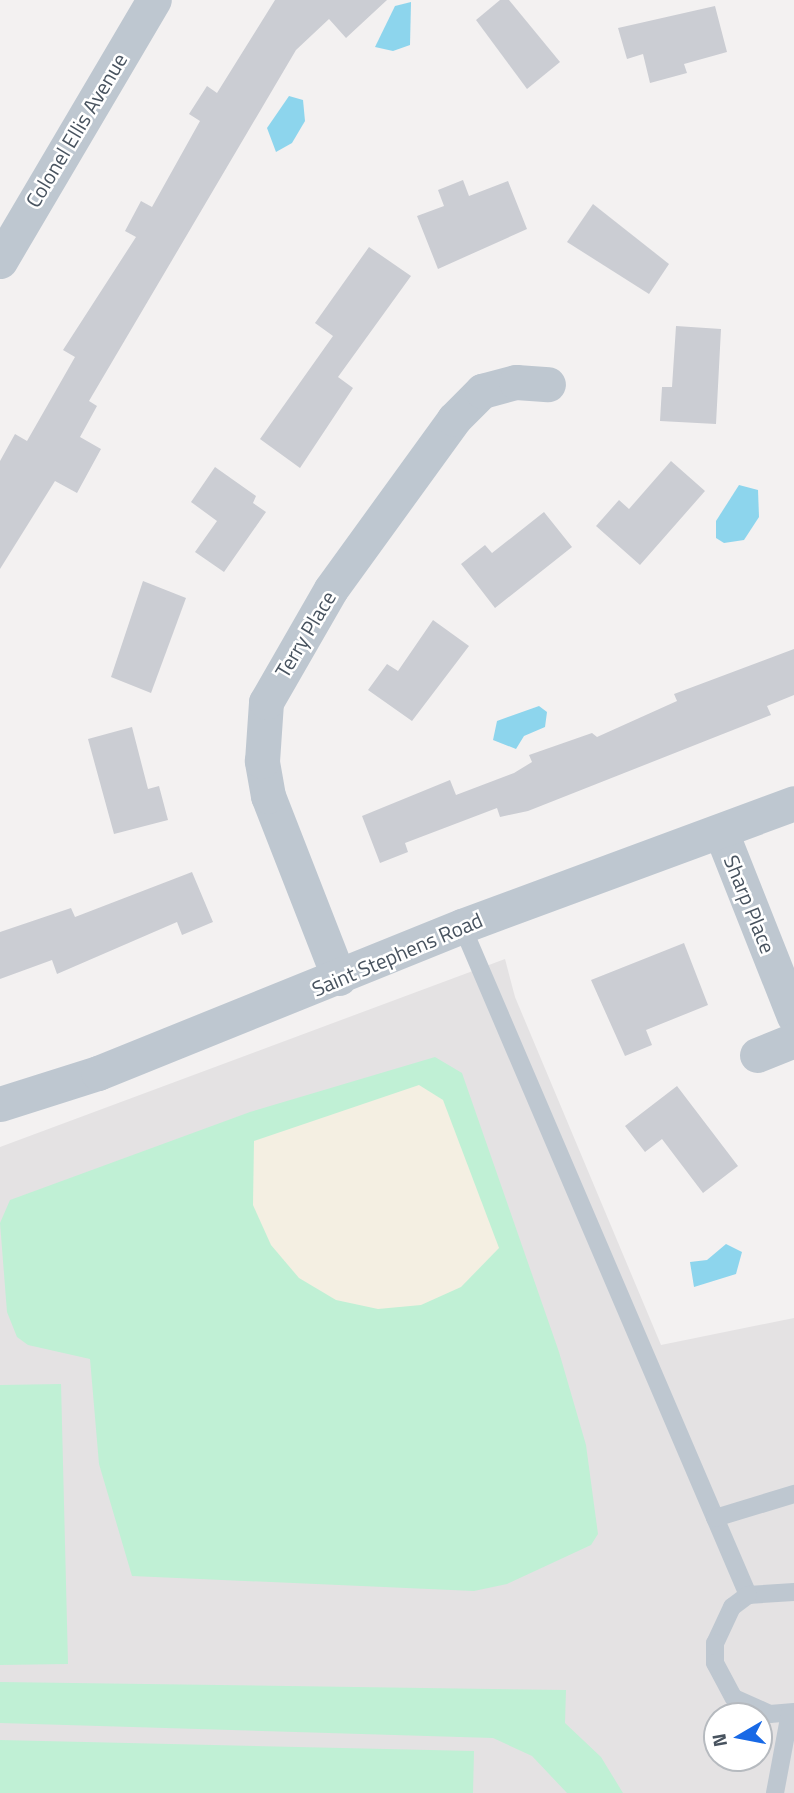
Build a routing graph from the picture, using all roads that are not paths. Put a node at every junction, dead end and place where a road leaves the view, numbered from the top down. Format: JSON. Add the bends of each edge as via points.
{"nodes":[{"id":1,"x":154,"y":0,"type":"edge"},
{"id":2,"x":0,"y":261,"type":"edge"},
{"id":3,"x":548,"y":384,"type":"dead end"},
{"id":4,"x":794,"y":803,"type":"edge"},
{"id":5,"x":721,"y":832,"type":"junction"},
{"id":6,"x":462,"y":926,"type":"junction"},
{"id":7,"x":339,"y":978,"type":"junction"},
{"id":8,"x":794,"y":1016,"type":"edge"},
{"id":9,"x":794,"y":1040,"type":"edge"},
{"id":10,"x":757,"y":1055,"type":"dead end"},
{"id":11,"x":0,"y":1104,"type":"edge"},
{"id":12,"x":794,"y":1494,"type":"edge"},
{"id":13,"x":715,"y":1518,"type":"junction"},
{"id":14,"x":794,"y":1592,"type":"edge"},
{"id":15,"x":748,"y":1595,"type":"junction"},
{"id":16,"x":792,"y":1713,"type":"edge"},
{"id":17,"x":775,"y":1793,"type":"edge"}],
"edges":[{"from":1,"to":2,"type":"street","name":"Colonel Ellis Avenue"},
{"from":3,"to":7,"type":"street","name":"Terry Place","via":[[516,382],[482,391],[454,419],[331,589],[266,702],[262,761],[268,796]]},
{"from":4,"to":5,"type":"street","name":"Saint Stephens Road"},
{"from":5,"to":6,"type":"street","name":"Saint Stephens Road"},
{"from":5,"to":8,"type":"street","name":"Sharp Place"},
{"from":6,"to":7,"type":"street","name":"Saint Stephens Road"},
{"from":6,"to":13,"type":"lane"},
{"from":7,"to":11,"type":"street","name":"Saint Stephens Road"},
{"from":9,"to":10,"type":"street"},
{"from":12,"to":13,"type":"lane"},
{"from":13,"to":15,"type":"lane"},
{"from":14,"to":15,"type":"lane"},
{"from":15,"to":16,"type":"lane","via":[[732,1607],[715,1643],[722,1682],[750,1709]]},
{"from":16,"to":17,"type":"lane"}]}
